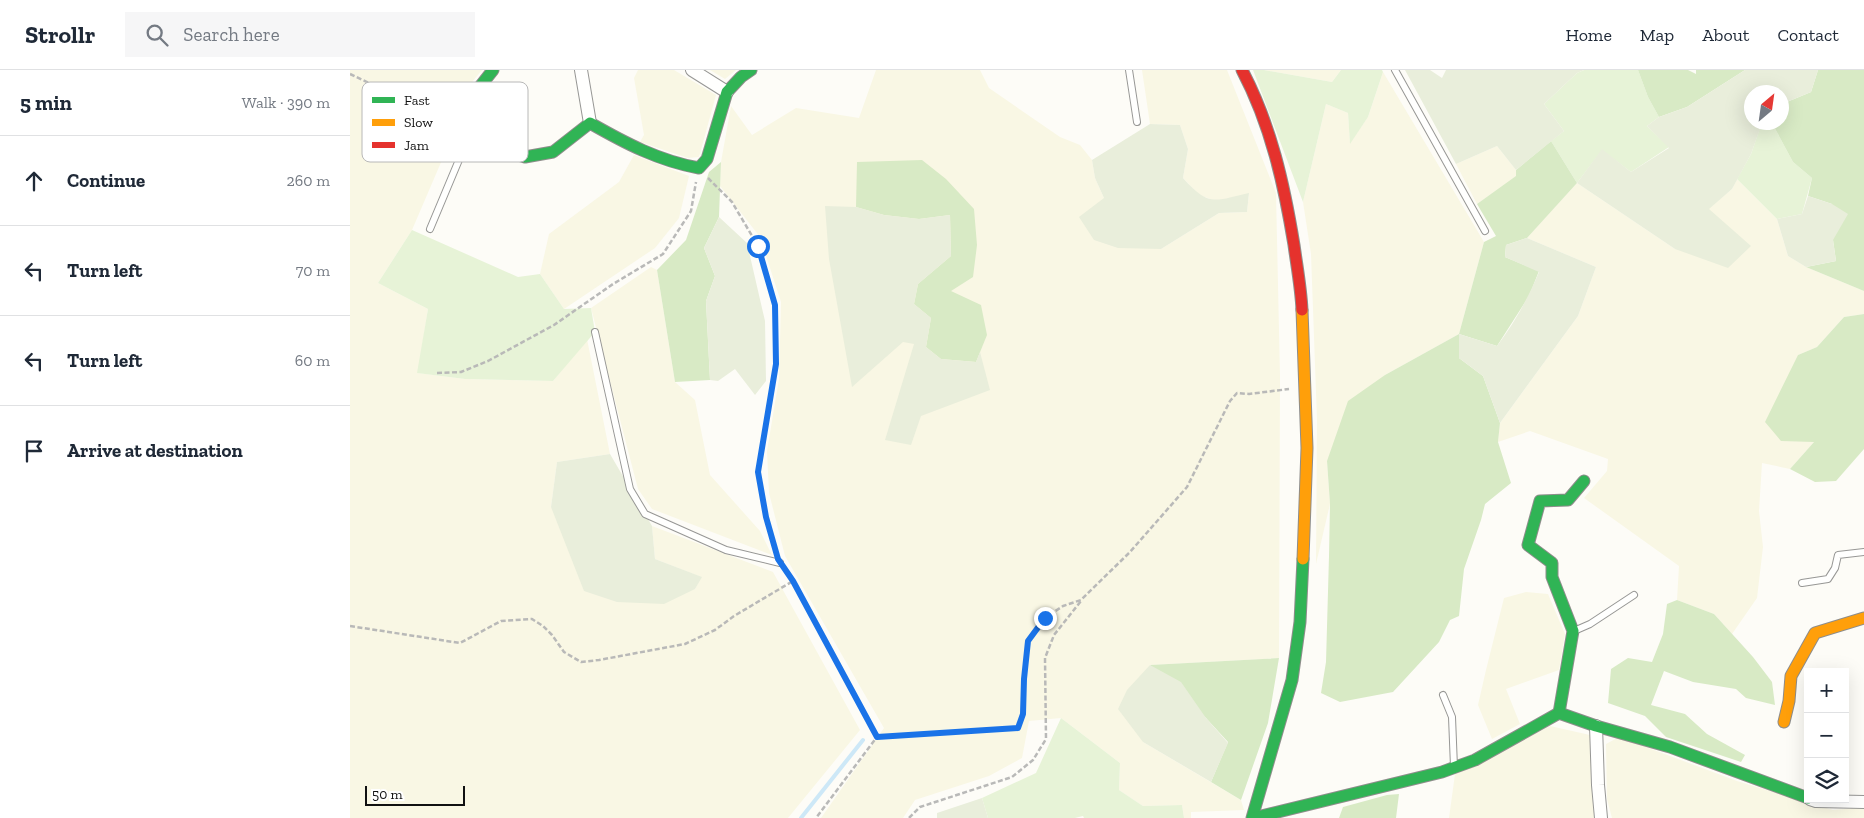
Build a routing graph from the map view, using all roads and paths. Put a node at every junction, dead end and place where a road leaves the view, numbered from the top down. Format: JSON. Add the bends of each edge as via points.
{"nodes":[{"id":1,"x":494,"y":70,"type":"edge"},
{"id":2,"x":581,"y":70,"type":"edge"},
{"id":3,"x":692,"y":70,"type":"edge"},
{"id":4,"x":751,"y":70,"type":"edge"},
{"id":5,"x":1130,"y":70,"type":"edge"},
{"id":6,"x":1242,"y":70,"type":"edge"},
{"id":7,"x":1395,"y":70,"type":"edge"},
{"id":8,"x":350,"y":74,"type":"edge"},
{"id":9,"x":367,"y":82,"type":"edge"},
{"id":10,"x":484,"y":82,"type":"edge"},
{"id":11,"x":727,"y":92,"type":"junction"},
{"id":12,"x":1137,"y":122,"type":"dead end"},
{"id":13,"x":590,"y":123,"type":"junction"},
{"id":14,"x":528,"y":156,"type":"edge"},
{"id":15,"x":458,"y":162,"type":"edge"},
{"id":16,"x":699,"y":168,"type":"junction"},
{"id":17,"x":430,"y":228,"type":"dead end"},
{"id":18,"x":1484,"y":231,"type":"dead end"},
{"id":19,"x":595,"y":332,"type":"dead end"},
{"id":20,"x":438,"y":373,"type":"dead end"},
{"id":21,"x":1304,"y":388,"type":"junction"},
{"id":22,"x":1584,"y":481,"type":"dead end"},
{"id":23,"x":1864,"y":552,"type":"edge"},
{"id":24,"x":780,"y":563,"type":"junction"},
{"id":25,"x":793,"y":581,"type":"junction"},
{"id":26,"x":1802,"y":583,"type":"dead end"},
{"id":27,"x":1634,"y":595,"type":"dead end"},
{"id":28,"x":1082,"y":600,"type":"junction"},
{"id":29,"x":1864,"y":618,"type":"edge"},
{"id":30,"x":350,"y":626,"type":"edge"},
{"id":31,"x":1573,"y":631,"type":"junction"},
{"id":32,"x":1442,"y":695,"type":"dead end"},
{"id":33,"x":1560,"y":713,"type":"junction"},
{"id":34,"x":1784,"y":722,"type":"dead end"},
{"id":35,"x":1596,"y":726,"type":"junction"},
{"id":36,"x":877,"y":737,"type":"junction"},
{"id":37,"x":1454,"y":768,"type":"junction"},
{"id":38,"x":1804,"y":797,"type":"edge"},
{"id":39,"x":1849,"y":802,"type":"edge"},
{"id":40,"x":1864,"y":802,"type":"edge"},
{"id":41,"x":816,"y":818,"type":"edge"},
{"id":42,"x":910,"y":818,"type":"edge"},
{"id":43,"x":1253,"y":818,"type":"edge"},
{"id":44,"x":1601,"y":818,"type":"edge"}],
"edges":[{"from":1,"to":10,"type":"street"},
{"from":2,"to":13,"type":"street"},
{"from":3,"to":11,"type":"street"},
{"from":4,"to":11,"type":"street"},
{"from":5,"to":12,"type":"lane"},
{"from":6,"to":21,"type":"street","via":[[1257,98],[1276,155],[1290,220],[1302,294]]},
{"from":7,"to":18,"type":"lane"},
{"from":8,"to":9,"type":"path"},
{"from":11,"to":16,"type":"street","via":[[707,159]]},
{"from":13,"to":14,"type":"street","via":[[553,152]]},
{"from":13,"to":16,"type":"street","via":[[625,144],[680,165]]},
{"from":15,"to":17,"type":"lane"},
{"from":16,"to":20,"type":"path","via":[[691,211],[663,254],[554,325],[488,361],[461,372]]},
{"from":16,"to":24,"type":"path","via":[[732,202],[758,246],[775,305],[776,364],[758,472],[766,517]]},
{"from":19,"to":24,"type":"lane","via":[[630,489],[645,514],[726,550]]},
{"from":21,"to":28,"type":"path","via":[[1237,393],[1187,487]]},
{"from":21,"to":43,"type":"street","via":[[1307,448],[1300,622],[1292,680]]},
{"from":22,"to":31,"type":"street","via":[[1568,500],[1540,501],[1528,544],[1552,562],[1552,577]]},
{"from":23,"to":26,"type":"lane","via":[[1838,555],[1828,579]]},
{"from":24,"to":25,"type":"path"},
{"from":25,"to":30,"type":"path","via":[[715,630],[685,644],[581,662],[564,652],[552,635],[532,618],[501,621],[460,643]]},
{"from":25,"to":36,"type":"path"},
{"from":27,"to":31,"type":"lane","via":[[1590,624]]},
{"from":28,"to":36,"type":"path","via":[[1063,606],[1045,618],[1028,641],[1023,714],[1018,728]]},
{"from":28,"to":42,"type":"path","via":[[1054,635],[1045,658],[1046,739],[1034,760],[1012,778],[920,807]]},
{"from":29,"to":34,"type":"street","via":[[1815,633],[1791,676]]},
{"from":31,"to":33,"type":"street"},
{"from":32,"to":37,"type":"lane","via":[[1452,717]]},
{"from":33,"to":35,"type":"street"},
{"from":33,"to":37,"type":"street","via":[[1475,760]]},
{"from":35,"to":38,"type":"street","via":[[1670,747]]},
{"from":35,"to":44,"type":"street"},
{"from":36,"to":41,"type":"path"},
{"from":37,"to":43,"type":"street"},
{"from":39,"to":40,"type":"street"}]}
